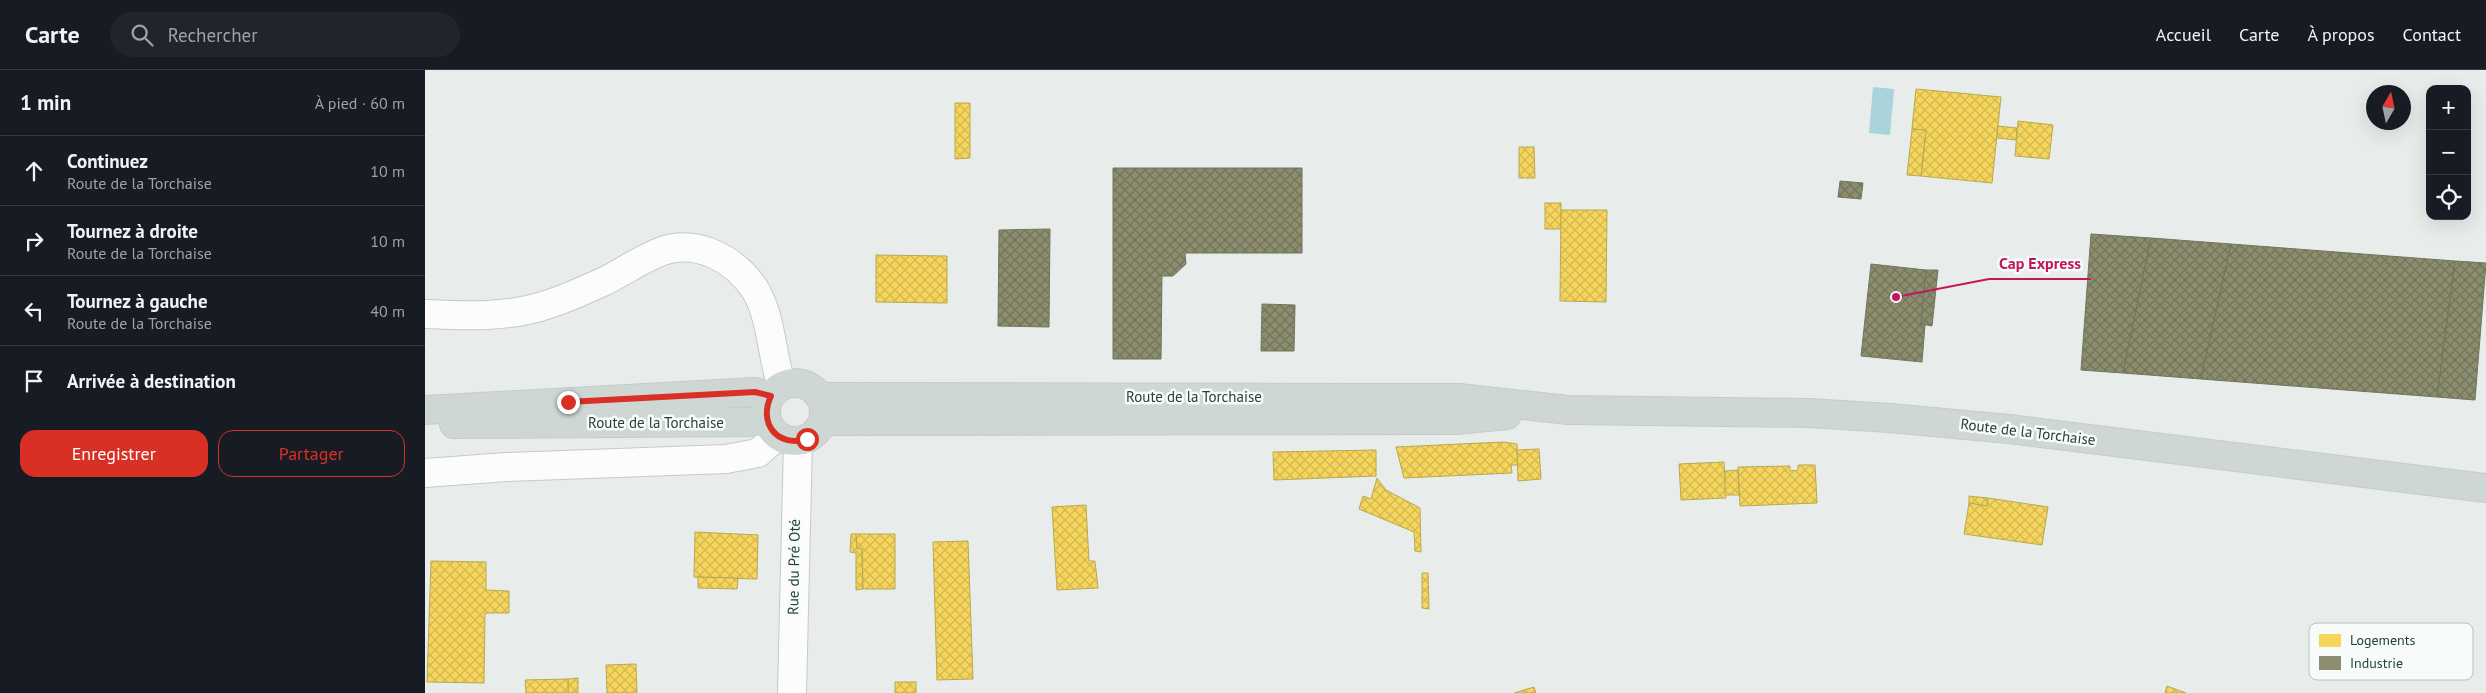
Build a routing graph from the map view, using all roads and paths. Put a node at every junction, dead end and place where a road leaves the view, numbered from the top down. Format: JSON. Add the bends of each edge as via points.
{"nodes":[{"id":1,"x":425,"y":314,"type":"edge"},
{"id":2,"x":776,"y":391,"type":"junction"},
{"id":3,"x":822,"y":409,"type":"junction"},
{"id":4,"x":425,"y":410,"type":"edge"},
{"id":5,"x":425,"y":424,"type":"edge"},
{"id":6,"x":781,"y":433,"type":"junction"},
{"id":7,"x":425,"y":473,"type":"edge"},
{"id":8,"x":2486,"y":488,"type":"edge"},
{"id":9,"x":792,"y":693,"type":"edge"}],
"edges":[{"from":1,"to":2,"type":"street","via":[[502,315],[548,305],[664,250],[687,248],[708,251],[733,265],[755,290],[775,352]]},
{"from":2,"to":3,"type":"main road","name":"Route de la Torchaise","via":[[799,383],[814,390]]},
{"from":2,"to":4,"type":"main road","name":"Route de la Torchaise"},
{"from":2,"to":6,"type":"main road","via":[[765,413]]},
{"from":3,"to":6,"type":"main road","via":[[814,435]]},
{"from":3,"to":8,"type":"main road","name":"Route de la Torchaise","via":[[1456,420],[1568,410],[1809,413],[2019,430]]},
{"from":5,"to":6,"type":"main road","name":"Route de la Torchaise"},
{"from":6,"to":7,"type":"street","via":[[758,453],[726,459]]},
{"from":6,"to":9,"type":"street","name":"Rue du Pré Oté"}]}
